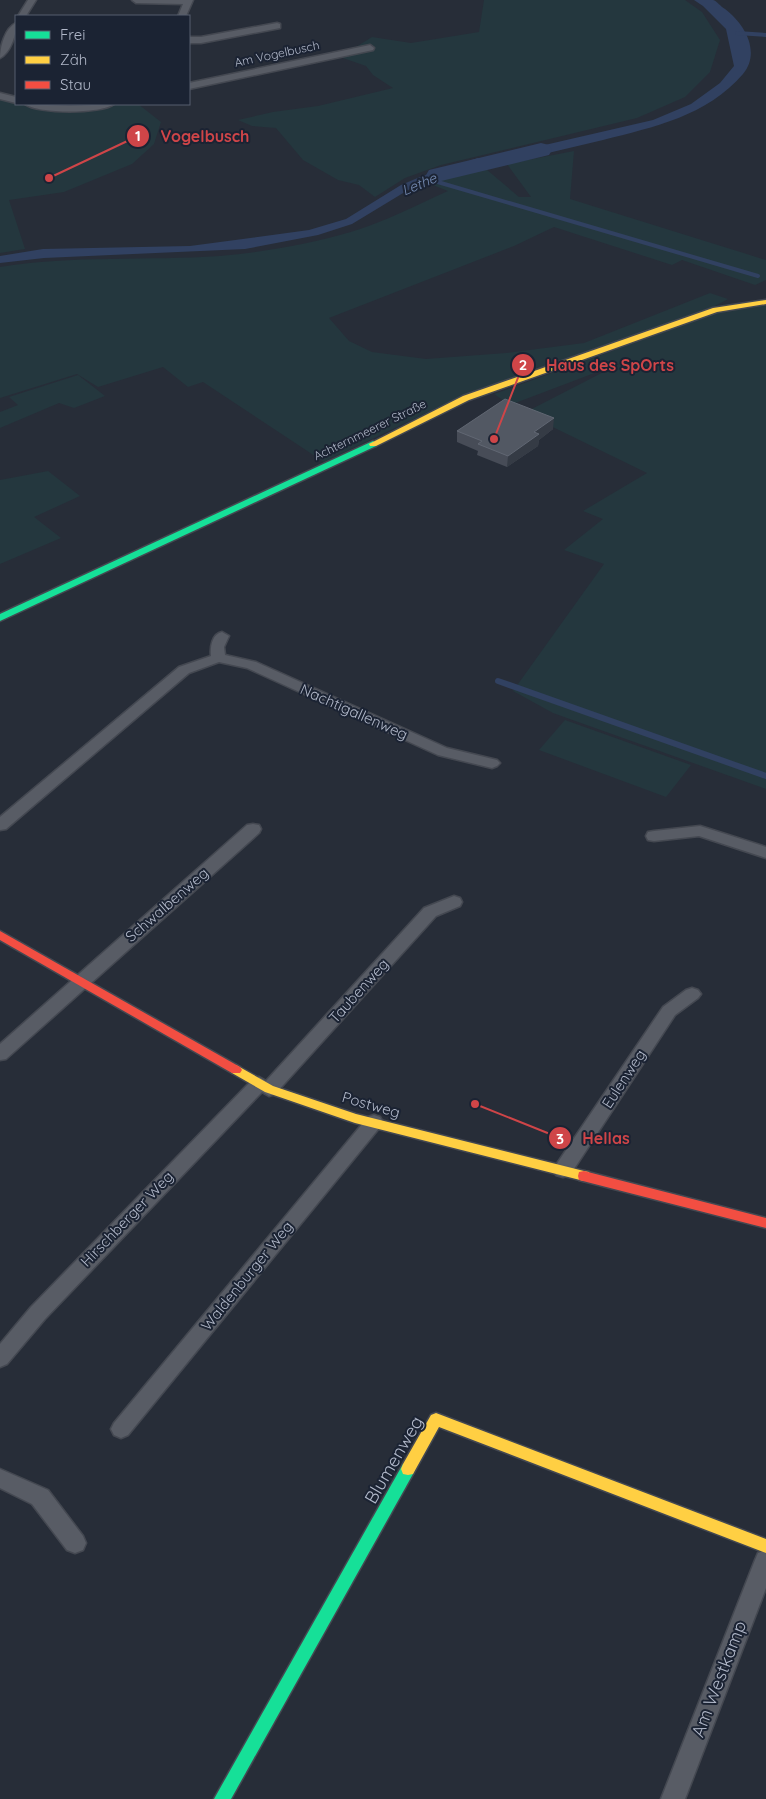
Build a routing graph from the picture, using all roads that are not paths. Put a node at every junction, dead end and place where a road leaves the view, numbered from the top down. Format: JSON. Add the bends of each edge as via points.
{"nodes":[{"id":1,"x":32,"y":0,"type":"edge"},
{"id":2,"x":136,"y":0,"type":"edge"},
{"id":3,"x":188,"y":1,"type":"edge"},
{"id":4,"x":23,"y":15,"type":"edge"},
{"id":5,"x":182,"y":15,"type":"edge"},
{"id":6,"x":277,"y":26,"type":"dead end"},
{"id":7,"x":15,"y":28,"type":"edge"},
{"id":8,"x":190,"y":40,"type":"edge"},
{"id":9,"x":370,"y":48,"type":"dead end"},
{"id":10,"x":0,"y":55,"type":"edge"},
{"id":11,"x":190,"y":86,"type":"edge"},
{"id":12,"x":0,"y":96,"type":"edge"},
{"id":13,"x":15,"y":100,"type":"edge"},
{"id":14,"x":35,"y":105,"type":"edge"},
{"id":15,"x":104,"y":105,"type":"edge"},
{"id":16,"x":766,"y":302,"type":"edge"},
{"id":17,"x":0,"y":618,"type":"edge"},
{"id":18,"x":222,"y":636,"type":"dead end"},
{"id":19,"x":218,"y":658,"type":"junction"},
{"id":20,"x":492,"y":763,"type":"dead end"},
{"id":21,"x":0,"y":825,"type":"edge"},
{"id":22,"x":253,"y":829,"type":"dead end"},
{"id":23,"x":654,"y":836,"type":"dead end"},
{"id":24,"x":766,"y":853,"type":"edge"},
{"id":25,"x":454,"y":902,"type":"dead end"},
{"id":26,"x":0,"y":935,"type":"edge"},
{"id":27,"x":81,"y":980,"type":"junction"},
{"id":28,"x":692,"y":994,"type":"dead end"},
{"id":29,"x":0,"y":1054,"type":"edge"},
{"id":30,"x":264,"y":1087,"type":"junction"},
{"id":31,"x":374,"y":1122,"type":"junction"},
{"id":32,"x":563,"y":1170,"type":"junction"},
{"id":33,"x":766,"y":1223,"type":"edge"},
{"id":34,"x":0,"y":1358,"type":"edge"},
{"id":35,"x":121,"y":1429,"type":"dead end"},
{"id":36,"x":0,"y":1478,"type":"edge"},
{"id":37,"x":75,"y":1543,"type":"dead end"},
{"id":38,"x":766,"y":1546,"type":"edge"},
{"id":39,"x":766,"y":1560,"type":"edge"},
{"id":40,"x":222,"y":1799,"type":"edge"},
{"id":41,"x":673,"y":1799,"type":"edge"}],
"edges":[{"from":1,"to":4,"type":"street"},
{"from":2,"to":3,"type":"street"},
{"from":3,"to":5,"type":"street"},
{"from":6,"to":8,"type":"street"},
{"from":7,"to":10,"type":"street"},
{"from":9,"to":11,"type":"street","name":"Am Vogelbusch"},
{"from":12,"to":13,"type":"street"},
{"from":14,"to":15,"type":"street","via":[[89,108]]},
{"from":16,"to":17,"type":"street","name":"Achternmeerer Straße","via":[[716,310],[466,398]]},
{"from":18,"to":19,"type":"street","via":[[217,647]]},
{"from":19,"to":20,"type":"street","name":"Nachtigallenweg","via":[[251,665],[443,752]]},
{"from":19,"to":21,"type":"street","via":[[184,670]]},
{"from":22,"to":27,"type":"street","name":"Schwalbenweg"},
{"from":23,"to":24,"type":"street","via":[[700,830]]},
{"from":25,"to":30,"type":"street","name":"Taubenweg","via":[[430,912]]},
{"from":26,"to":27,"type":"street","name":"Postweg"},
{"from":27,"to":29,"type":"street","name":"Schwalbenweg"},
{"from":27,"to":30,"type":"street","name":"Postweg"},
{"from":28,"to":32,"type":"street","name":"Eulenweg","via":[[669,1010]]},
{"from":30,"to":31,"type":"street","name":"Postweg"},
{"from":30,"to":34,"type":"street","name":"Hirschberger Weg","via":[[38,1312]]},
{"from":31,"to":32,"type":"street","name":"Postweg"},
{"from":31,"to":35,"type":"street","name":"Waldenburger Weg"},
{"from":32,"to":33,"type":"street","name":"Postweg"},
{"from":36,"to":37,"type":"street","via":[[40,1497]]},
{"from":38,"to":40,"type":"street","name":"Blumenweg","via":[[436,1418]]},
{"from":39,"to":41,"type":"street","name":"Am Westkamp"}]}
